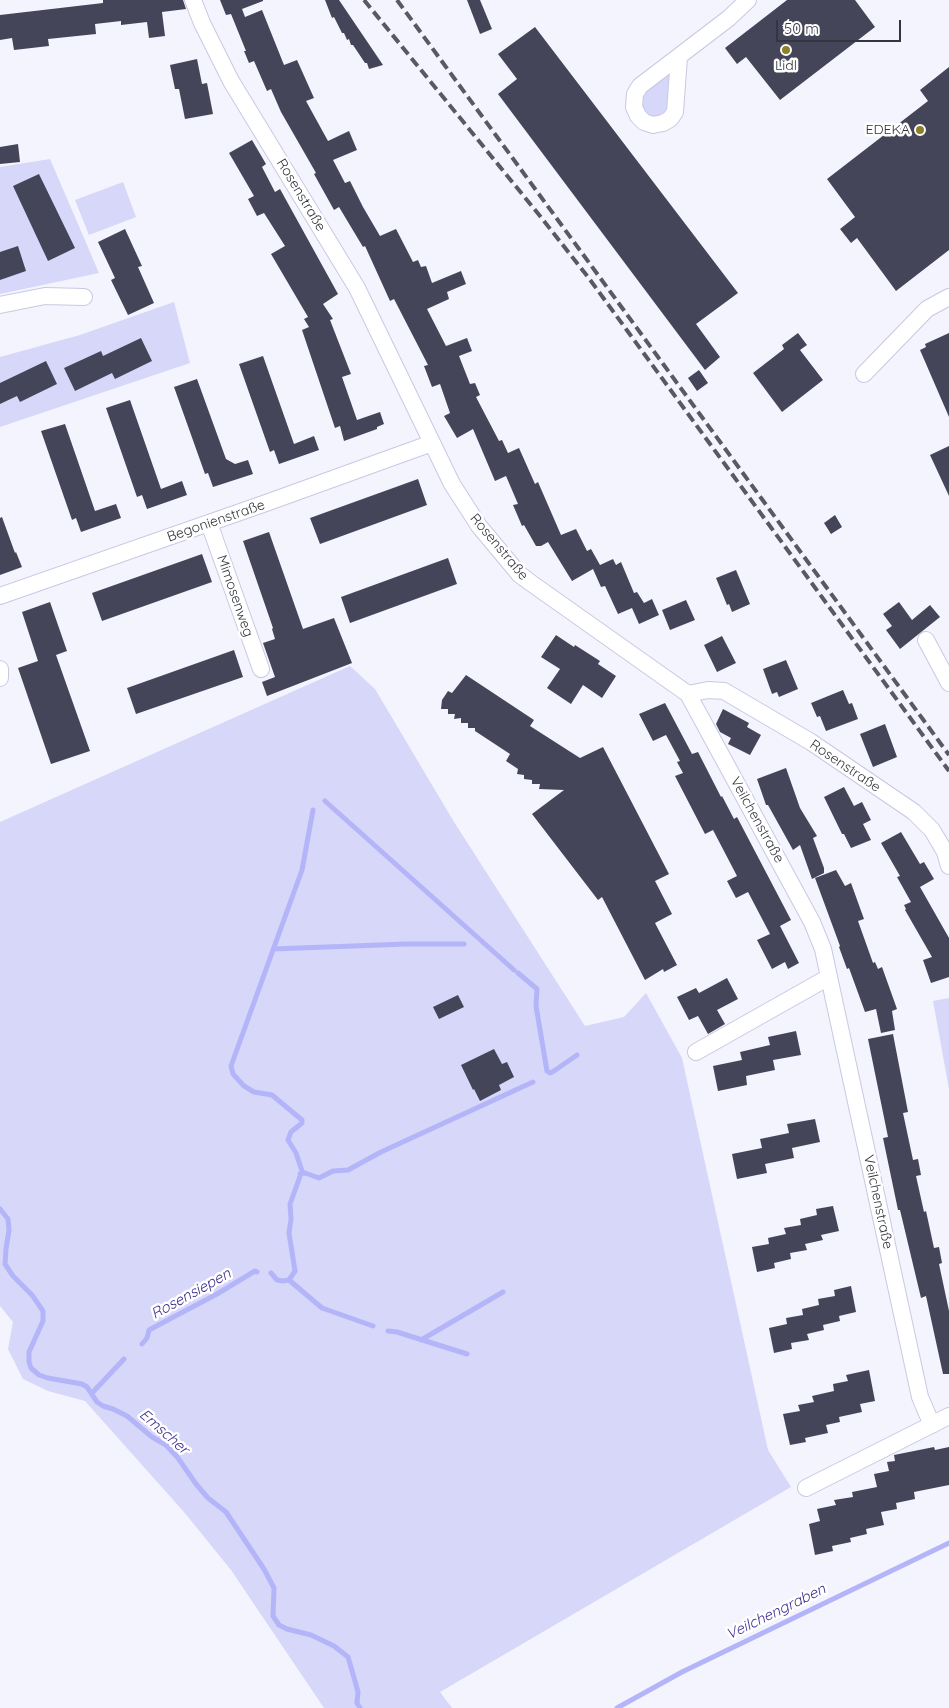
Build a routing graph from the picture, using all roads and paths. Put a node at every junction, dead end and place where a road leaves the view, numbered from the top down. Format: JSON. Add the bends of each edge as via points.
{"nodes":[{"id":1,"x":193,"y":0,"type":"edge"},
{"id":2,"x":748,"y":0,"type":"edge"},
{"id":3,"x":678,"y":57,"type":"dead end"},
{"id":4,"x":84,"y":296,"type":"dead end"},
{"id":5,"x":949,"y":297,"type":"edge"},
{"id":6,"x":0,"y":305,"type":"edge"},
{"id":7,"x":864,"y":374,"type":"dead end"},
{"id":8,"x":432,"y":442,"type":"junction"},
{"id":9,"x":209,"y":523,"type":"junction"},
{"id":10,"x":0,"y":596,"type":"edge"},
{"id":11,"x":926,"y":640,"type":"dead end"},
{"id":12,"x":0,"y":669,"type":"edge"},
{"id":13,"x":261,"y":669,"type":"dead end"},
{"id":14,"x":0,"y":678,"type":"edge"},
{"id":15,"x":949,"y":684,"type":"edge"},
{"id":16,"x":688,"y":694,"type":"junction"},
{"id":17,"x":949,"y":866,"type":"edge"},
{"id":18,"x":829,"y":977,"type":"junction"},
{"id":19,"x":696,"y":1052,"type":"dead end"},
{"id":20,"x":949,"y":1416,"type":"edge"},
{"id":21,"x":932,"y":1425,"type":"junction"},
{"id":22,"x":806,"y":1488,"type":"dead end"}],
"edges":[{"from":1,"to":8,"type":"street","name":"Rosenstraße","via":[[232,81],[357,288]]},
{"from":2,"to":3,"type":"street"},
{"from":4,"to":6,"type":"street","via":[[45,296]]},
{"from":5,"to":7,"type":"street","via":[[927,309]]},
{"from":8,"to":9,"type":"street","name":"Begonienstraße"},
{"from":8,"to":16,"type":"street","name":"Rosenstraße","via":[[452,484],[479,526],[519,574]]},
{"from":9,"to":10,"type":"street","name":"Begonienstraße"},
{"from":9,"to":13,"type":"street","name":"Mimosenweg"},
{"from":11,"to":15,"type":"street"},
{"from":12,"to":14,"type":"street"},
{"from":16,"to":17,"type":"street","name":"Rosenstraße","via":[[724,690],[811,742],[914,812],[932,830]]},
{"from":16,"to":18,"type":"street","name":"Veilchenstraße","via":[[812,922],[823,949]]},
{"from":18,"to":19,"type":"street"},
{"from":18,"to":21,"type":"street","name":"Veilchenstraße","via":[[920,1397]]},
{"from":20,"to":21,"type":"street"},
{"from":21,"to":22,"type":"street"}]}
